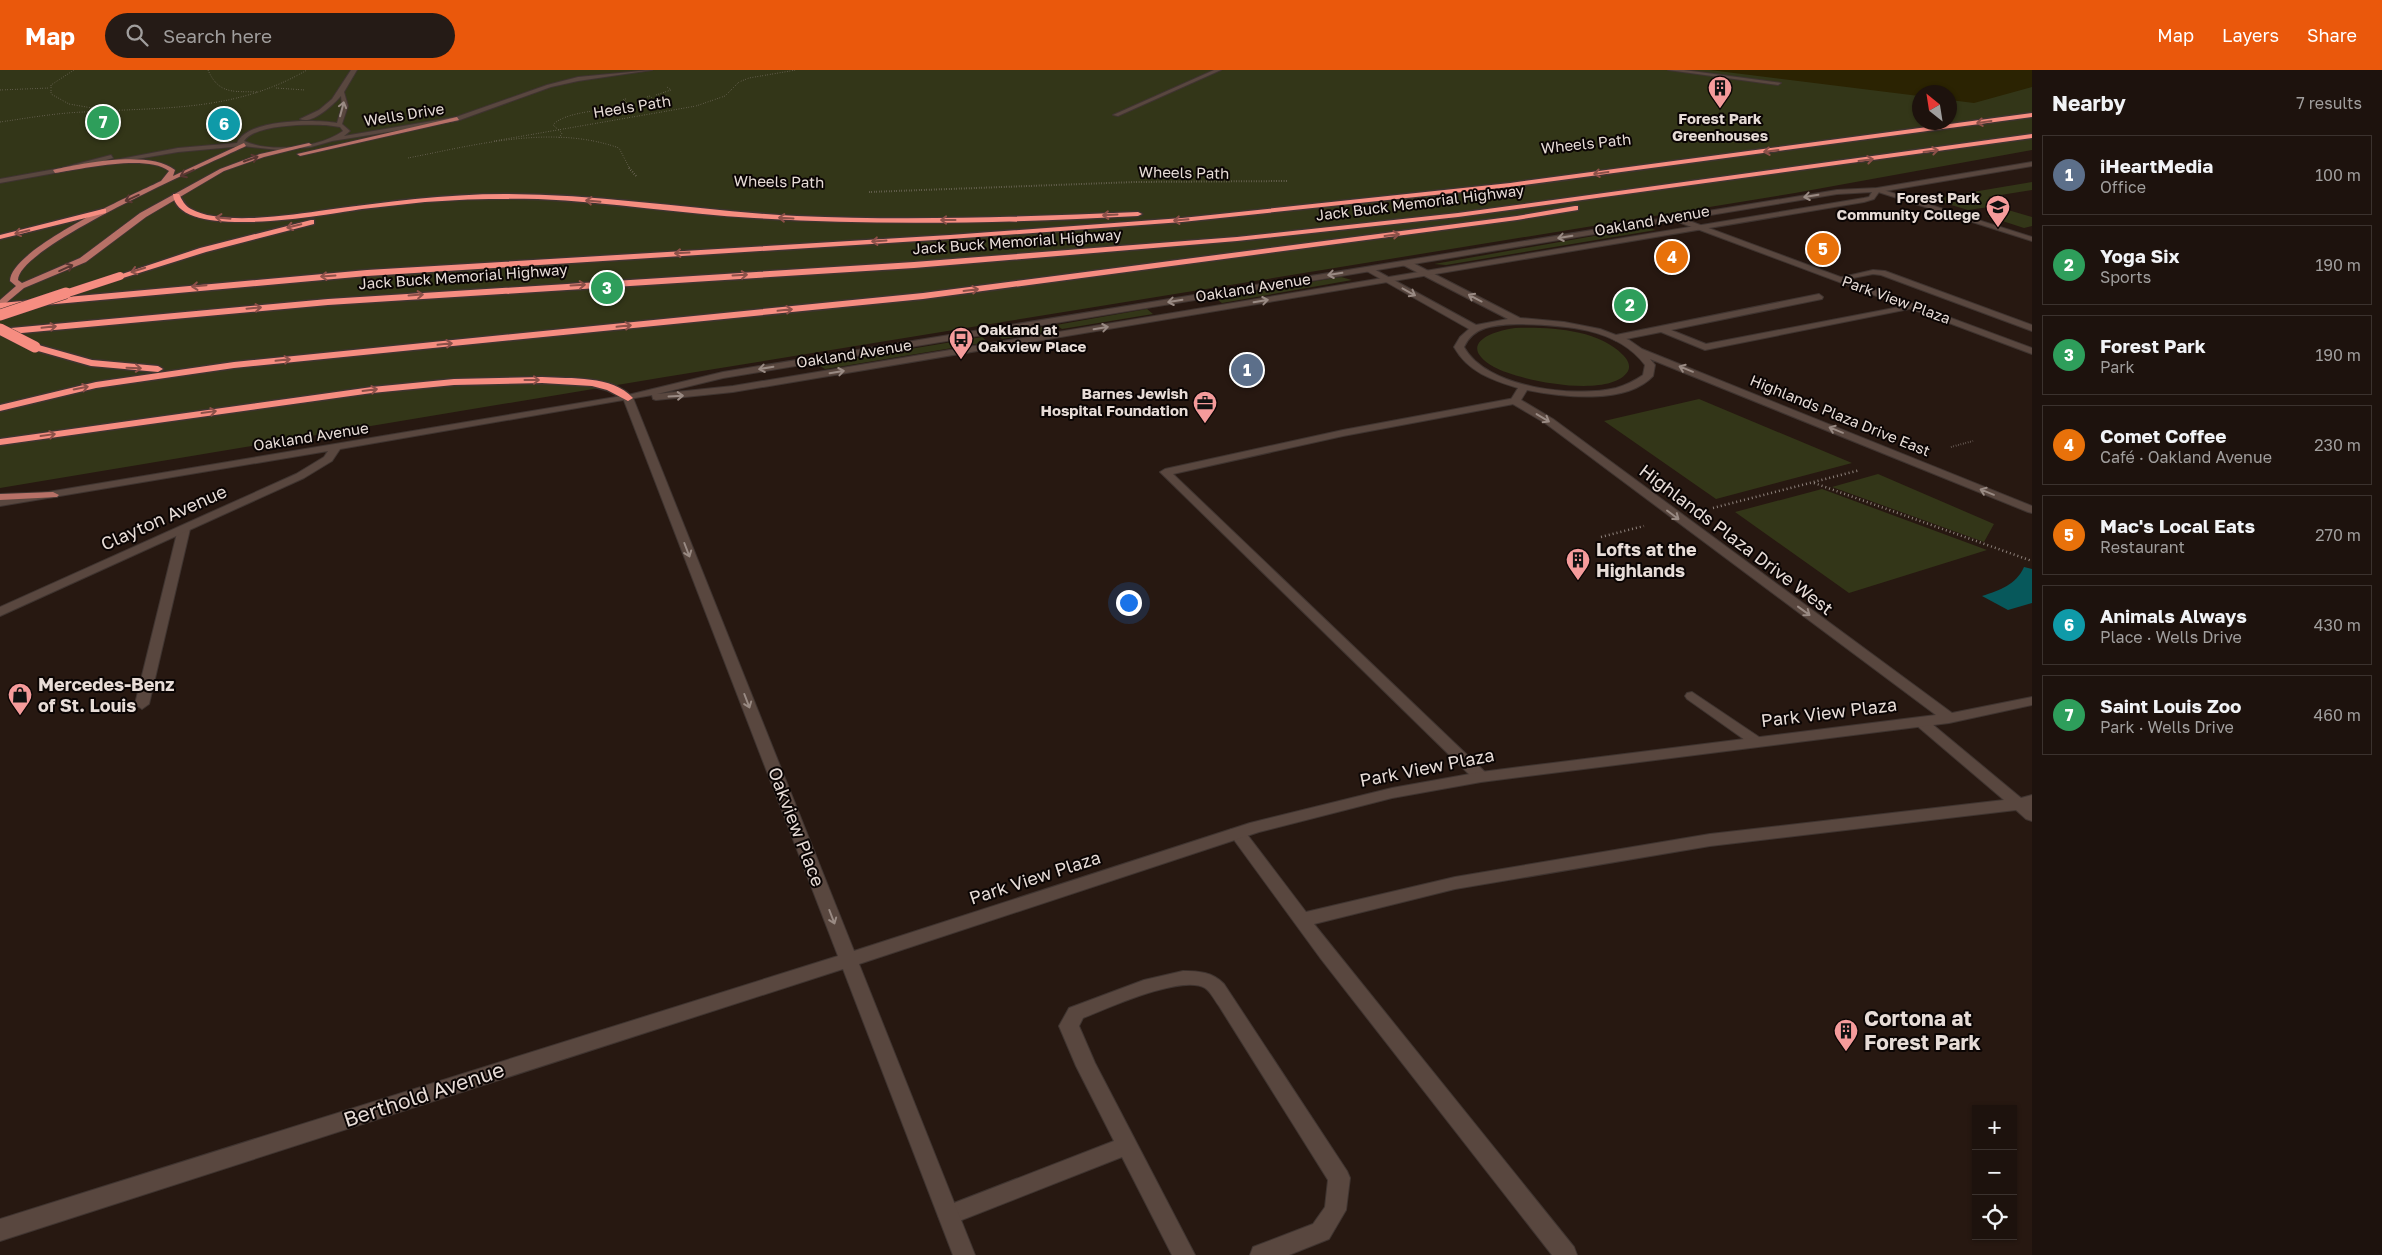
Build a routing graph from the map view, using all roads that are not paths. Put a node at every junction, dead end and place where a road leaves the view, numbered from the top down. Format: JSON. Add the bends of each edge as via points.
{"nodes":[{"id":1,"x":354,"y":70,"type":"edge"},
{"id":2,"x":649,"y":70,"type":"edge"},
{"id":3,"x":1218,"y":70,"type":"edge"},
{"id":4,"x":1671,"y":70,"type":"edge"},
{"id":5,"x":603,"y":72,"type":"edge"},
{"id":6,"x":1778,"y":84,"type":"dead end"},
{"id":7,"x":343,"y":93,"type":"junction"},
{"id":8,"x":483,"y":110,"type":"junction"},
{"id":9,"x":1116,"y":115,"type":"dead end"},
{"id":10,"x":2032,"y":115,"type":"edge"},
{"id":11,"x":458,"y":118,"type":"junction"},
{"id":12,"x":286,"y":124,"type":"junction"},
{"id":13,"x":376,"y":124,"type":"dead end"},
{"id":14,"x":340,"y":125,"type":"junction"},
{"id":15,"x":352,"y":126,"type":"dead end"},
{"id":16,"x":252,"y":132,"type":"junction"},
{"id":17,"x":238,"y":135,"type":"dead end"},
{"id":18,"x":2032,"y":136,"type":"edge"},
{"id":19,"x":224,"y":137,"type":"dead end"},
{"id":20,"x":329,"y":140,"type":"junction"},
{"id":21,"x":243,"y":144,"type":"junction"},
{"id":22,"x":309,"y":145,"type":"junction"},
{"id":23,"x":282,"y":159,"type":"dead end"},
{"id":24,"x":2032,"y":164,"type":"edge"},
{"id":25,"x":248,"y":169,"type":"dead end"},
{"id":26,"x":55,"y":171,"type":"junction"},
{"id":27,"x":0,"y":181,"type":"edge"},
{"id":28,"x":160,"y":185,"type":"junction"},
{"id":29,"x":1678,"y":185,"type":"junction"},
{"id":30,"x":1877,"y":190,"type":"junction"},
{"id":31,"x":176,"y":196,"type":"junction"},
{"id":32,"x":445,"y":199,"type":"junction"},
{"id":33,"x":1299,"y":209,"type":"junction"},
{"id":34,"x":103,"y":210,"type":"junction"},
{"id":35,"x":1676,"y":218,"type":"junction"},
{"id":36,"x":1702,"y":228,"type":"junction"},
{"id":37,"x":0,"y":237,"type":"edge"},
{"id":38,"x":2032,"y":239,"type":"edge"},
{"id":39,"x":1406,"y":262,"type":"junction"},
{"id":40,"x":1366,"y":269,"type":"junction"},
{"id":41,"x":1427,"y":274,"type":"junction"},
{"id":42,"x":1838,"y":278,"type":"junction"},
{"id":43,"x":1387,"y":280,"type":"junction"},
{"id":44,"x":20,"y":286,"type":"junction"},
{"id":45,"x":1819,"y":297,"type":"dead end"},
{"id":46,"x":0,"y":305,"type":"edge"},
{"id":47,"x":1915,"y":307,"type":"junction"},
{"id":48,"x":0,"y":315,"type":"edge"},
{"id":49,"x":1518,"y":321,"type":"junction"},
{"id":50,"x":1474,"y":328,"type":"junction"},
{"id":51,"x":2032,"y":328,"type":"edge"},
{"id":52,"x":1662,"y":329,"type":"junction"},
{"id":53,"x":0,"y":330,"type":"edge"},
{"id":54,"x":1616,"y":338,"type":"junction"},
{"id":55,"x":2029,"y":348,"type":"edge"},
{"id":56,"x":1637,"y":350,"type":"junction"},
{"id":57,"x":234,"y":365,"type":"junction"},
{"id":58,"x":1524,"y":387,"type":"junction"},
{"id":59,"x":628,"y":398,"type":"junction"},
{"id":60,"x":1515,"y":401,"type":"junction"},
{"id":61,"x":0,"y":408,"type":"edge"},
{"id":62,"x":0,"y":442,"type":"edge"},
{"id":63,"x":336,"y":448,"type":"junction"},
{"id":64,"x":53,"y":495,"type":"junction"},
{"id":65,"x":0,"y":497,"type":"edge"},
{"id":66,"x":0,"y":503,"type":"edge"},
{"id":67,"x":670,"y":504,"type":"joint"},
{"id":68,"x":2032,"y":510,"type":"edge"},
{"id":69,"x":184,"y":529,"type":"junction"},
{"id":70,"x":0,"y":612,"type":"edge"},
{"id":71,"x":1692,"y":696,"type":"dead end"},
{"id":72,"x":2032,"y":701,"type":"edge"},
{"id":73,"x":142,"y":704,"type":"dead end"},
{"id":74,"x":1949,"y":718,"type":"junction"},
{"id":75,"x":1921,"y":722,"type":"junction"},
{"id":76,"x":1757,"y":742,"type":"junction"},
{"id":77,"x":1481,"y":777,"type":"junction"},
{"id":78,"x":2028,"y":806,"type":"edge"},
{"id":79,"x":1236,"y":833,"type":"junction"},
{"id":80,"x":1302,"y":920,"type":"junction"},
{"id":81,"x":848,"y":960,"type":"junction"},
{"id":82,"x":1127,"y":1146,"type":"junction"},
{"id":83,"x":949,"y":1215,"type":"junction"},
{"id":84,"x":0,"y":1230,"type":"edge"},
{"id":85,"x":964,"y":1255,"type":"edge"},
{"id":86,"x":1184,"y":1255,"type":"edge"},
{"id":87,"x":1261,"y":1255,"type":"edge"},
{"id":88,"x":1566,"y":1255,"type":"edge"}],
"edges":[{"from":1,"to":7,"type":"street"},
{"from":2,"to":5,"type":"street","name":"Wells Drive"},
{"from":3,"to":9,"type":"street"},
{"from":4,"to":6,"type":"street"},
{"from":5,"to":8,"type":"street","name":"Wells Drive","via":[[549,86]]},
{"from":7,"to":12,"type":"street","via":[[318,113]]},
{"from":14,"to":7,"type":"street","one_way":true,"via":[[345,106]]},
{"from":8,"to":11,"type":"street","name":"Wells Drive"},
{"from":8,"to":13,"type":"street","name":"Wells Drive"},
{"from":10,"to":33,"type":"highway","name":"Jack Buck Memorial Highway","one_way":true,"via":[[1582,176]]},
{"from":11,"to":20,"type":"street","name":"Wells Drive"},
{"from":11,"to":23,"type":"main road"},
{"from":12,"to":14,"type":"street","name":"Wells Drive","via":[[316,122]]},
{"from":12,"to":16,"type":"street"},
{"from":14,"to":15,"type":"street","name":"Wells Drive"},
{"from":14,"to":20,"type":"street","via":[[346,129],[345,133]]},
{"from":16,"to":17,"type":"street"},
{"from":16,"to":21,"type":"street","via":[[240,140]]},
{"from":29,"to":18,"type":"highway","name":"Jack Buck Memorial Highway","one_way":true},
{"from":19,"to":26,"type":"street","via":[[131,153]]},
{"from":20,"to":22,"type":"street","name":"Wells Drive"},
{"from":21,"to":22,"type":"street","name":"Wells Drive","via":[[267,148]]},
{"from":21,"to":26,"type":"street","via":[[178,150]]},
{"from":21,"to":28,"type":"main road","one_way":true},
{"from":31,"to":22,"type":"main road","one_way":true,"via":[[243,161]]},
{"from":24,"to":30,"type":"street","name":"Oakland Avenue"},
{"from":25,"to":31,"type":"main road"},
{"from":26,"to":27,"type":"street"},
{"from":26,"to":28,"type":"main road","via":[[110,164],[161,163],[173,171]]},
{"from":28,"to":34,"type":"main road","one_way":true},
{"from":53,"to":29,"type":"highway","name":"Jack Buck Memorial Highway","one_way":true,"via":[[441,293],[884,267],[1159,246],[1399,222]]},
{"from":57,"to":29,"type":"highway","one_way":true,"via":[[1006,286],[1558,212]]},
{"from":30,"to":35,"type":"street","name":"Oakland Avenue","one_way":true,"via":[[1836,192]]},
{"from":30,"to":36,"type":"street","name":"Oakland Avenue","via":[[1872,198],[1864,200]]},
{"from":30,"to":38,"type":"street"},
{"from":32,"to":31,"type":"highway","one_way":true,"via":[[252,219],[196,214],[180,204]]},
{"from":44,"to":31,"type":"main road","one_way":true,"via":[[83,260],[143,215]]},
{"from":33,"to":32,"type":"highway","one_way":true,"via":[[997,219],[854,220],[751,216],[547,198]]},
{"from":32,"to":48,"type":"highway","one_way":true,"bridge":true,"via":[[291,227],[203,250]]},
{"from":33,"to":46,"type":"highway","name":"Jack Buck Memorial Highway","one_way":true,"via":[[1038,231],[367,273]]},
{"from":34,"to":37,"type":"highway","one_way":true},
{"from":34,"to":44,"type":"main road","via":[[19,266],[14,281]]},
{"from":35,"to":36,"type":"street","name":"Park View Plaza"},
{"from":35,"to":39,"type":"street","name":"Oakland Avenue","one_way":true},
{"from":36,"to":41,"type":"street","name":"Oakland Avenue"},
{"from":36,"to":42,"type":"street","name":"Park View Plaza"},
{"from":39,"to":40,"type":"street","name":"Oakland Avenue"},
{"from":39,"to":41,"type":"street"},
{"from":40,"to":43,"type":"street"},
{"from":40,"to":59,"type":"street","name":"Oakland Avenue","one_way":true,"via":[[723,375]]},
{"from":41,"to":43,"type":"street","name":"Oakland Avenue"},
{"from":49,"to":41,"type":"street","one_way":true},
{"from":42,"to":47,"type":"street","name":"Park View Plaza"},
{"from":42,"to":51,"type":"street","via":[[1882,273]]},
{"from":43,"to":50,"type":"street","one_way":true},
{"from":59,"to":43,"type":"street","name":"Oakland Avenue","one_way":true,"via":[[732,390]]},
{"from":44,"to":46,"type":"main road"},
{"from":45,"to":52,"type":"street"},
{"from":47,"to":52,"type":"street","via":[[1705,347]]},
{"from":47,"to":55,"type":"street","name":"Park View Plaza"},
{"from":49,"to":50,"type":"street"},
{"from":49,"to":54,"type":"street","name":"Highlands Plaza Drive East","via":[[1551,322]]},
{"from":50,"to":58,"type":"street","via":[[1462,337],[1458,347],[1468,361],[1489,375]]},
{"from":52,"to":54,"type":"street"},
{"from":53,"to":57,"type":"highway","one_way":true,"bridge":true,"via":[[69,359],[124,368]]},
{"from":54,"to":56,"type":"street","name":"Highlands Plaza Drive East"},
{"from":56,"to":58,"type":"street","via":[[1650,365],[1648,376],[1631,386],[1604,393],[1566,394]]},
{"from":68,"to":56,"type":"street","name":"Highlands Plaza Drive East","one_way":true},
{"from":61,"to":57,"type":"highway","one_way":true,"via":[[96,385]]},
{"from":58,"to":60,"type":"street"},
{"from":62,"to":59,"type":"highway","one_way":true,"via":[[362,391],[454,382],[542,380],[592,383],[611,388]]},
{"from":59,"to":63,"type":"street","name":"Oakland Avenue"},
{"from":59,"to":67,"type":"street","name":"Oakview Place"},
{"from":60,"to":74,"type":"street","name":"Highlands Plaza Drive West","one_way":true,"via":[[1549,421]]},
{"from":60,"to":77,"type":"street","via":[[1343,433],[1165,472]]},
{"from":63,"to":64,"type":"street","name":"Oakland Avenue"},
{"from":63,"to":69,"type":"street","name":"Clayton Avenue","via":[[328,460],[316,468]]},
{"from":64,"to":65,"type":"main road"},
{"from":64,"to":66,"type":"street","name":"Oakland Avenue"},
{"from":67,"to":81,"type":"street","name":"Oakview Place","one_way":true},
{"from":69,"to":70,"type":"street","name":"Clayton Avenue"},
{"from":69,"to":73,"type":"street"},
{"from":71,"to":76,"type":"street"},
{"from":72,"to":74,"type":"street","name":"Park View Plaza"},
{"from":74,"to":75,"type":"street","name":"Park View Plaza"},
{"from":75,"to":76,"type":"street","name":"Park View Plaza"},
{"from":75,"to":78,"type":"street"},
{"from":76,"to":77,"type":"street","name":"Park View Plaza"},
{"from":77,"to":79,"type":"street","name":"Park View Plaza","via":[[1392,793]]},
{"from":78,"to":80,"type":"street","via":[[1710,840],[1455,883]]},
{"from":79,"to":80,"type":"street"},
{"from":79,"to":81,"type":"street","name":"Park View Plaza"},
{"from":80,"to":88,"type":"street"},
{"from":81,"to":83,"type":"street","name":"Oakview Place"},
{"from":81,"to":84,"type":"street","name":"Berthold Avenue"},
{"from":82,"to":83,"type":"street"},
{"from":82,"to":86,"type":"street"},
{"from":82,"to":87,"type":"street","via":[[1069,1026],[1076,1013],[1160,982],[1190,977],[1211,982],[1339,1178],[1334,1210],[1321,1232]]},
{"from":83,"to":85,"type":"street","name":"Oakview Place"}]}
